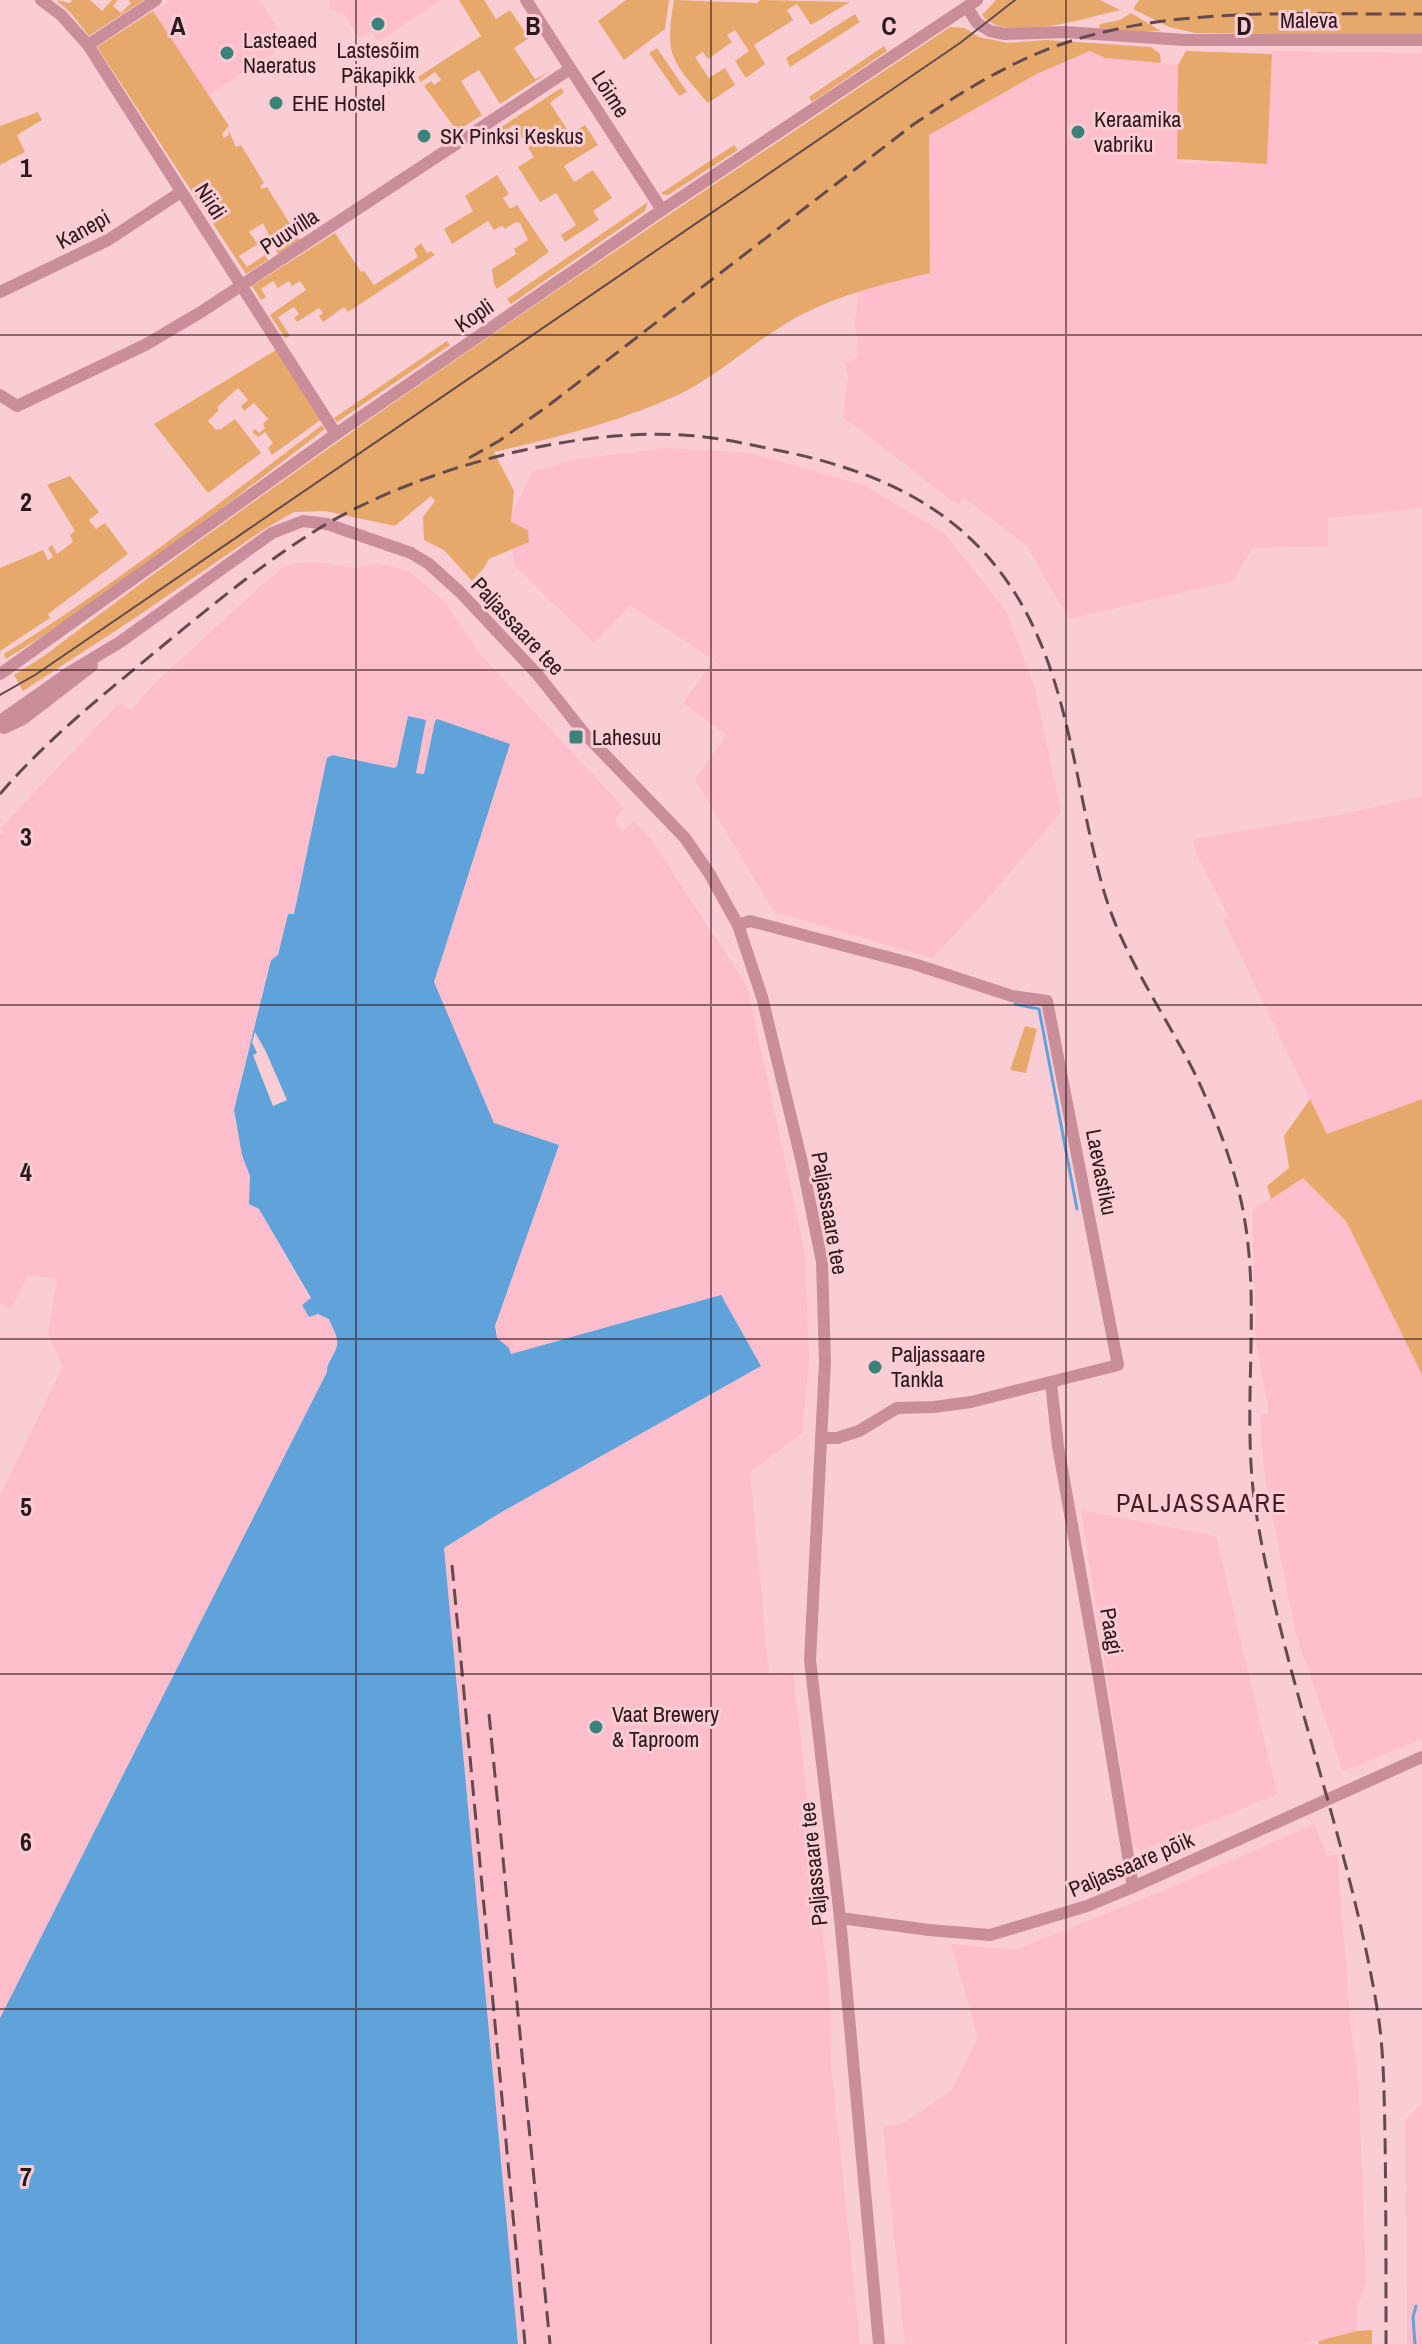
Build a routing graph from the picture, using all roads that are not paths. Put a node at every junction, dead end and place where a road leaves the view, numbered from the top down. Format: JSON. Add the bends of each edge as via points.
{"nodes":[{"id":1,"x":41,"y":0,"type":"edge"},
{"id":2,"x":156,"y":0,"type":"edge"},
{"id":3,"x":526,"y":0,"type":"edge"},
{"id":4,"x":971,"y":2,"type":"edge"},
{"id":5,"x":1422,"y":40,"type":"edge"},
{"id":6,"x":88,"y":45,"type":"junction"},
{"id":7,"x":570,"y":69,"type":"junction"},
{"id":8,"x":181,"y":192,"type":"junction"},
{"id":9,"x":662,"y":210,"type":"junction"},
{"id":10,"x":242,"y":286,"type":"junction"},
{"id":11,"x":0,"y":292,"type":"edge"},
{"id":12,"x":0,"y":395,"type":"edge"},
{"id":13,"x":336,"y":434,"type":"junction"},
{"id":14,"x":0,"y":674,"type":"edge"},
{"id":15,"x":1,"y":726,"type":"edge"},
{"id":16,"x":738,"y":925,"type":"junction"},
{"id":17,"x":1051,"y":1383,"type":"junction"},
{"id":18,"x":823,"y":1438,"type":"junction"},
{"id":19,"x":1422,"y":1757,"type":"edge"},
{"id":20,"x":1133,"y":1887,"type":"junction"},
{"id":21,"x":840,"y":1918,"type":"junction"},
{"id":22,"x":879,"y":2344,"type":"edge"}],
"edges":[{"from":1,"to":6,"type":"street","name":"Niidi"},
{"from":2,"to":6,"type":"street"},
{"from":3,"to":7,"type":"street","name":"Lõime"},
{"from":4,"to":5,"type":"street","name":"Maleva","via":[[977,23],[1005,34]]},
{"from":4,"to":9,"type":"street","name":"Kopli"},
{"from":6,"to":8,"type":"street","name":"Niidi"},
{"from":7,"to":9,"type":"street","name":"Lõime"},
{"from":7,"to":10,"type":"street","name":"Puuvilla"},
{"from":8,"to":10,"type":"street","name":"Niidi"},
{"from":8,"to":11,"type":"street","name":"Kanepi","via":[[108,240]]},
{"from":9,"to":13,"type":"street","name":"Kopli"},
{"from":10,"to":12,"type":"street","name":"Puuvilla","via":[[145,345],[17,406]]},
{"from":10,"to":13,"type":"street","name":"Niidi"},
{"from":13,"to":14,"type":"street","name":"Kopli"},
{"from":15,"to":16,"type":"street","name":"Paljassaare tee","via":[[23,719],[272,533],[303,521],[327,524],[411,553],[460,592],[685,838]]},
{"from":16,"to":17,"type":"street","name":"Laevastiku","via":[[750,921],[1012,996],[1047,1001],[1118,1365]]},
{"from":16,"to":18,"type":"street","name":"Paljassaare tee","via":[[769,1027],[822,1262]]},
{"from":17,"to":18,"type":"street","name":"Laevastiku","via":[[971,1402],[897,1408],[859,1431]]},
{"from":17,"to":20,"type":"street","name":"Paagi"},
{"from":18,"to":21,"type":"street","name":"Paljassaare tee","via":[[810,1660]]},
{"from":19,"to":20,"type":"street","name":"Paljassaare põik"},
{"from":20,"to":21,"type":"street","name":"Paljassaare põik","via":[[990,1935]]},
{"from":21,"to":22,"type":"street","name":"Paljassaare tee"}]}
